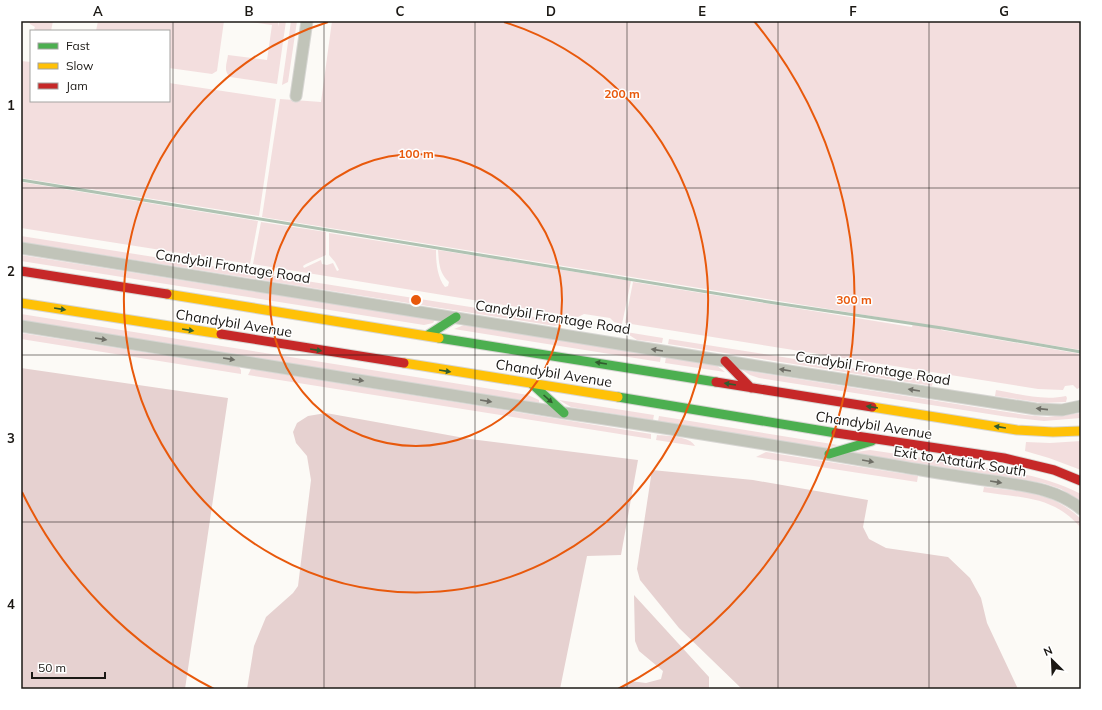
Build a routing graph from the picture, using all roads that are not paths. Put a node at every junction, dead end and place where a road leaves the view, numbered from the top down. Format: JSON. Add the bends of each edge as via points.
{"nodes":[{"id":1,"x":307,"y":21,"type":"edge"},
{"id":2,"x":296,"y":96,"type":"dead end"},
{"id":3,"x":21,"y":248,"type":"edge"},
{"id":4,"x":21,"y":271,"type":"edge"},
{"id":5,"x":21,"y":303,"type":"edge"},
{"id":6,"x":456,"y":317,"type":"junction"},
{"id":7,"x":21,"y":326,"type":"edge"},
{"id":8,"x":428,"y":335,"type":"junction"},
{"id":9,"x":725,"y":361,"type":"junction"},
{"id":10,"x":532,"y":384,"type":"junction"},
{"id":11,"x":751,"y":388,"type":"junction"},
{"id":12,"x":1081,"y":406,"type":"edge"},
{"id":13,"x":564,"y":413,"type":"junction"},
{"id":14,"x":1081,"y":431,"type":"edge"},
{"id":15,"x":876,"y":440,"type":"junction"},
{"id":16,"x":829,"y":454,"type":"junction"},
{"id":17,"x":1081,"y":481,"type":"edge"},
{"id":18,"x":1081,"y":509,"type":"edge"}],
"edges":[{"from":1,"to":2,"type":"street"},
{"from":3,"to":6,"type":"street","name":"Candybil Frontage Road"},
{"from":4,"to":8,"type":"main road","name":"Chandybil Avenue"},
{"from":5,"to":10,"type":"main road","name":"Chandybil Avenue","one_way":true},
{"from":6,"to":8,"type":"main road"},
{"from":9,"to":6,"type":"street","name":"Candybil Frontage Road","one_way":true},
{"from":7,"to":13,"type":"street","one_way":true},
{"from":11,"to":8,"type":"main road","name":"Chandybil Avenue","one_way":true},
{"from":9,"to":11,"type":"main road"},
{"from":12,"to":9,"type":"street","name":"Candybil Frontage Road","one_way":true,"via":[[1062,410],[1036,409]]},
{"from":10,"to":13,"type":"main road","one_way":true},
{"from":10,"to":15,"type":"main road","name":"Chandybil Avenue"},
{"from":14,"to":11,"type":"main road","name":"Chandybil Avenue","one_way":true,"via":[[1017,430]]},
{"from":13,"to":16,"type":"street"},
{"from":15,"to":16,"type":"main road"},
{"from":15,"to":17,"type":"main road","name":"Chandybil Avenue","via":[[1004,458],[1054,470]]},
{"from":16,"to":18,"type":"street","name":"Exit to Atatürk South","one_way":true,"via":[[1030,487],[1065,498]]}]}
